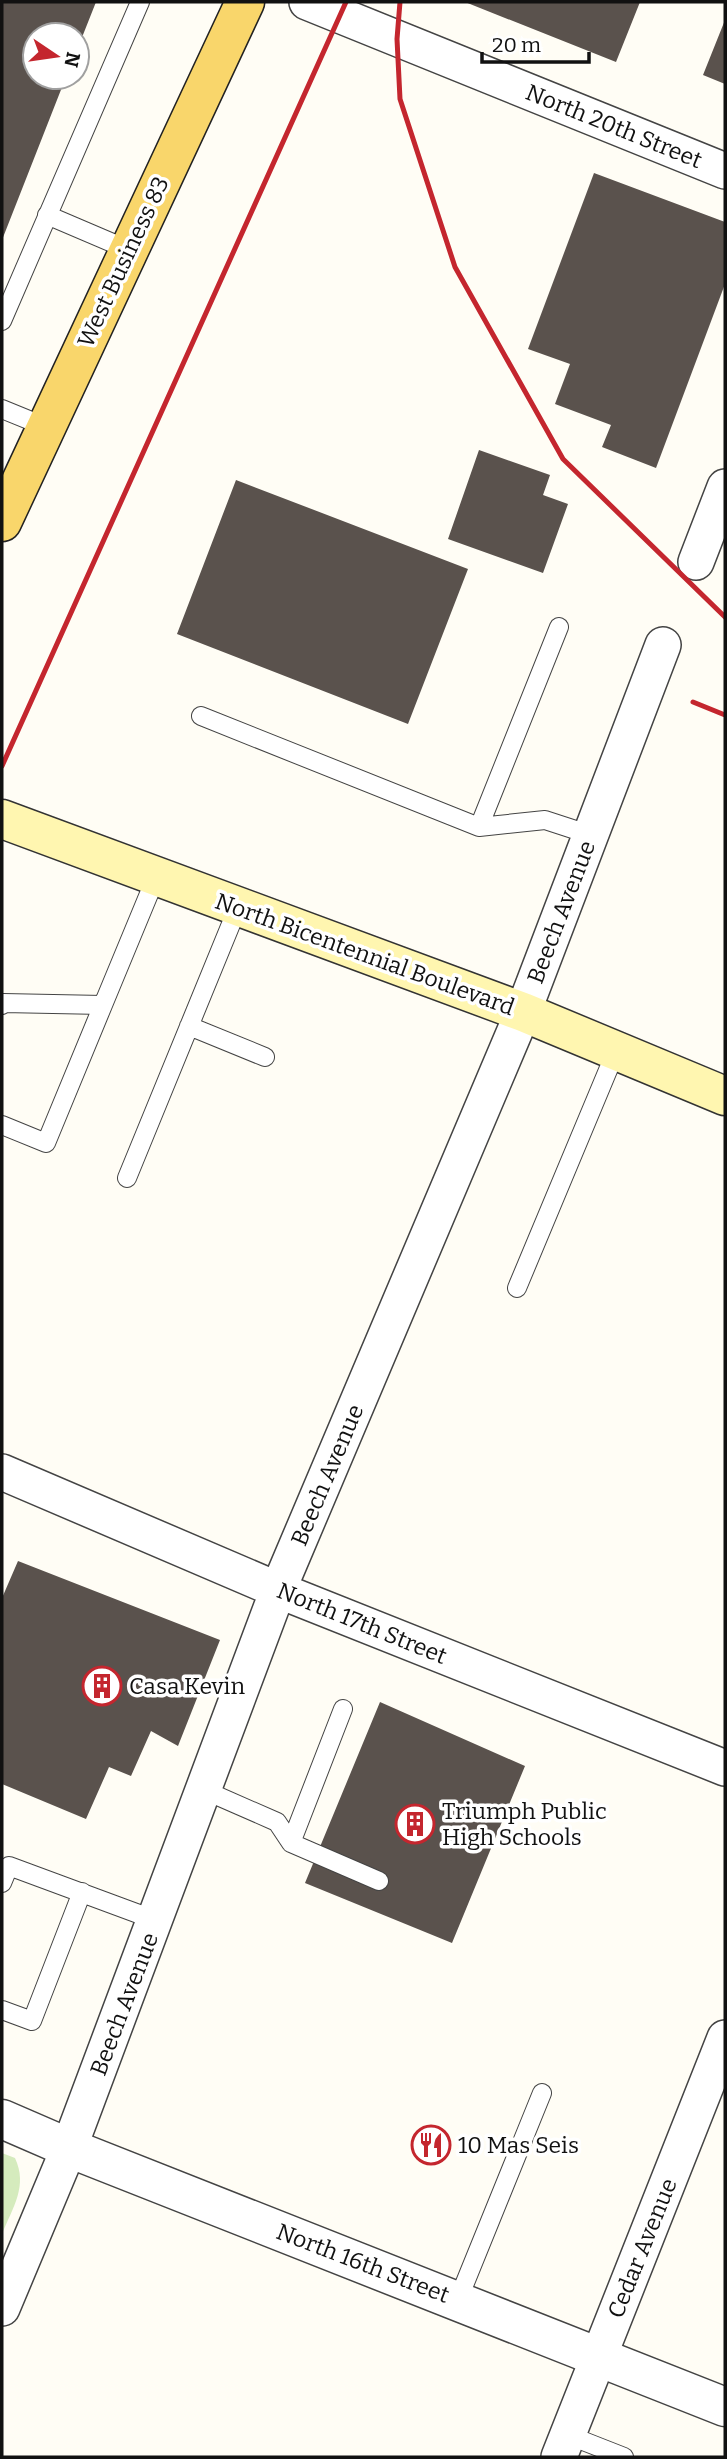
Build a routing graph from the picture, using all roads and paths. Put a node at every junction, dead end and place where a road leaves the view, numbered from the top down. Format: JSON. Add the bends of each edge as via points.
{"nodes":[{"id":1,"x":140,"y":2,"type":"edge"},
{"id":2,"x":245,"y":2,"type":"edge"},
{"id":3,"x":307,"y":2,"type":"edge"},
{"id":4,"x":725,"y":171,"type":"edge"},
{"id":5,"x":47,"y":215,"type":"junction"},
{"id":6,"x":129,"y":250,"type":"junction"},
{"id":7,"x":2,"y":321,"type":"edge"},
{"id":8,"x":2,"y":409,"type":"edge"},
{"id":9,"x":47,"y":427,"type":"junction"},
{"id":10,"x":725,"y":487,"type":"edge"},
{"id":11,"x":2,"y":522,"type":"edge"},
{"id":12,"x":696,"y":562,"type":"dead end"},
{"id":13,"x":559,"y":627,"type":"dead end"},
{"id":14,"x":663,"y":645,"type":"dead end"},
{"id":15,"x":201,"y":716,"type":"dead end"},
{"id":16,"x":2,"y":819,"type":"edge"},
{"id":17,"x":479,"y":827,"type":"junction"},
{"id":18,"x":591,"y":835,"type":"junction"},
{"id":19,"x":156,"y":877,"type":"junction"},
{"id":20,"x":238,"y":906,"type":"junction"},
{"id":21,"x":2,"y":1005,"type":"edge"},
{"id":22,"x":103,"y":1005,"type":"junction"},
{"id":23,"x":523,"y":1012,"type":"junction"},
{"id":24,"x":189,"y":1026,"type":"junction"},
{"id":25,"x":616,"y":1051,"type":"junction"},
{"id":26,"x":265,"y":1057,"type":"dead end"},
{"id":27,"x":725,"y":1096,"type":"edge"},
{"id":28,"x":2,"y":1125,"type":"edge"},
{"id":29,"x":127,"y":1178,"type":"dead end"},
{"id":30,"x":517,"y":1288,"type":"dead end"},
{"id":31,"x":2,"y":1472,"type":"edge"},
{"id":32,"x":278,"y":1590,"type":"junction"},
{"id":33,"x":343,"y":1709,"type":"dead end"},
{"id":34,"x":725,"y":1768,"type":"edge"},
{"id":35,"x":204,"y":1790,"type":"junction"},
{"id":36,"x":291,"y":1843,"type":"junction"},
{"id":37,"x":379,"y":1881,"type":"dead end"},
{"id":38,"x":2,"y":1883,"type":"edge"},
{"id":39,"x":82,"y":1892,"type":"junction"},
{"id":40,"x":155,"y":1920,"type":"junction"},
{"id":41,"x":2,"y":2010,"type":"edge"},
{"id":42,"x":725,"y":2038,"type":"edge"},
{"id":43,"x":542,"y":2093,"type":"dead end"},
{"id":44,"x":2,"y":2119,"type":"edge"},
{"id":45,"x":69,"y":2148,"type":"junction"},
{"id":46,"x":458,"y":2300,"type":"junction"},
{"id":47,"x":2,"y":2308,"type":"edge"},
{"id":48,"x":599,"y":2356,"type":"junction"},
{"id":49,"x":725,"y":2407,"type":"edge"},
{"id":50,"x":564,"y":2446,"type":"edge"},
{"id":51,"x":624,"y":2457,"type":"edge"}],
"edges":[{"from":1,"to":5,"type":"lane"},
{"from":2,"to":6,"type":"main road","name":"West Business 83"},
{"from":3,"to":4,"type":"street","name":"North 20th Street"},
{"from":5,"to":6,"type":"lane"},
{"from":5,"to":7,"type":"lane"},
{"from":6,"to":9,"type":"main road","name":"West Business 83"},
{"from":8,"to":9,"type":"lane"},
{"from":9,"to":11,"type":"main road","name":"West Business 83"},
{"from":10,"to":12,"type":"street"},
{"from":13,"to":17,"type":"lane"},
{"from":14,"to":18,"type":"street","name":"Beech Avenue"},
{"from":15,"to":17,"type":"lane"},
{"from":16,"to":19,"type":"main road","name":"North Bicentennial Boulevard"},
{"from":17,"to":18,"type":"lane","via":[[545,820]]},
{"from":18,"to":23,"type":"street","name":"Beech Avenue"},
{"from":19,"to":20,"type":"main road","name":"North Bicentennial Boulevard"},
{"from":19,"to":22,"type":"lane"},
{"from":20,"to":23,"type":"main road","name":"North Bicentennial Boulevard"},
{"from":20,"to":24,"type":"lane"},
{"from":21,"to":22,"type":"lane"},
{"from":22,"to":28,"type":"lane","via":[[46,1143]]},
{"from":23,"to":25,"type":"main road","name":"North Bicentennial Boulevard"},
{"from":23,"to":32,"type":"street","name":"Beech Avenue"},
{"from":24,"to":26,"type":"lane"},
{"from":24,"to":29,"type":"lane"},
{"from":25,"to":27,"type":"main road","name":"North Bicentennial Boulevard"},
{"from":25,"to":30,"type":"lane"},
{"from":31,"to":32,"type":"street","name":"North 17th Street"},
{"from":32,"to":34,"type":"street","name":"North 17th Street"},
{"from":32,"to":35,"type":"street","name":"Beech Avenue"},
{"from":33,"to":36,"type":"lane"},
{"from":35,"to":36,"type":"lane","via":[[277,1822]]},
{"from":35,"to":40,"type":"street","name":"Beech Avenue"},
{"from":36,"to":37,"type":"lane"},
{"from":38,"to":39,"type":"lane","via":[[9,1866]]},
{"from":39,"to":40,"type":"lane"},
{"from":39,"to":41,"type":"lane","via":[[32,2021]]},
{"from":40,"to":45,"type":"street","name":"Beech Avenue"},
{"from":42,"to":48,"type":"street","name":"Cedar Avenue"},
{"from":43,"to":46,"type":"lane"},
{"from":44,"to":45,"type":"street","name":"North 16th Street"},
{"from":45,"to":46,"type":"street","name":"North 16th Street"},
{"from":45,"to":47,"type":"street","name":"Beech Avenue"},
{"from":46,"to":48,"type":"street","name":"North 16th Street"},
{"from":48,"to":49,"type":"street","name":"North 16th Street"},
{"from":48,"to":50,"type":"street","name":"Cedar Avenue"},
{"from":50,"to":51,"type":"lane"}]}
